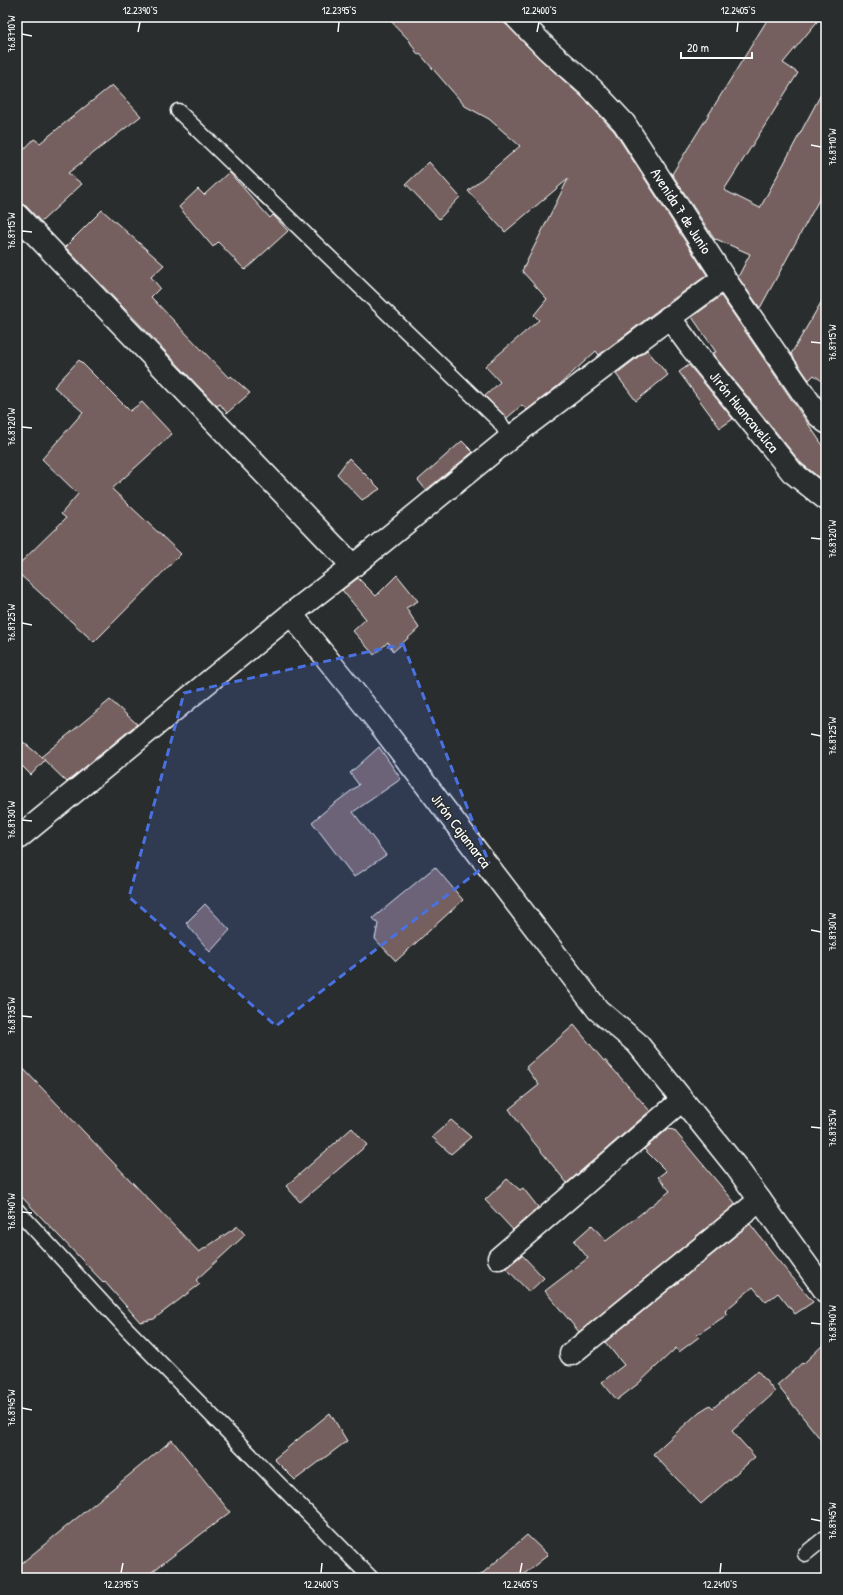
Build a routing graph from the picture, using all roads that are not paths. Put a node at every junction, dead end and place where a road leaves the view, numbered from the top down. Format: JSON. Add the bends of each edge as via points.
{"nodes":[{"id":1,"x":516,"y":17,"type":"edge"},
{"id":2,"x":178,"y":111,"type":"dead end"},
{"id":3,"x":17,"y":215,"type":"edge"},
{"id":4,"x":724,"y":278,"type":"junction"},
{"id":5,"x":669,"y":317,"type":"junction"},
{"id":6,"x":826,"y":422,"type":"edge"},
{"id":7,"x":510,"y":438,"type":"junction"},
{"id":8,"x":826,"y":499,"type":"edge"},
{"id":9,"x":353,"y":566,"type":"junction"},
{"id":10,"x":291,"y":614,"type":"junction"},
{"id":11,"x":17,"y":839,"type":"edge"},
{"id":12,"x":682,"y":1100,"type":"junction"},
{"id":13,"x":760,"y":1200,"type":"junction"},
{"id":14,"x":17,"y":1210,"type":"edge"},
{"id":15,"x":499,"y":1258,"type":"dead end"},
{"id":16,"x":826,"y":1292,"type":"edge"},
{"id":17,"x":571,"y":1354,"type":"dead end"},
{"id":18,"x":826,"y":1537,"type":"edge"},
{"id":19,"x":805,"y":1554,"type":"dead end"},
{"id":20,"x":371,"y":1578,"type":"edge"}],
"edges":[{"from":1,"to":4,"type":"street","name":"Avenida 7 de Junio","via":[[624,123]]},
{"from":2,"to":7,"type":"lane","via":[[499,421]]},
{"from":3,"to":9,"type":"street"},
{"from":4,"to":5,"type":"street"},
{"from":4,"to":6,"type":"street","name":"Avenida 7 de Junio","via":[[818,415]]},
{"from":5,"to":7,"type":"street"},
{"from":5,"to":8,"type":"street","name":"Jirón Huancavelica","via":[[792,472]]},
{"from":7,"to":9,"type":"street"},
{"from":9,"to":10,"type":"street"},
{"from":10,"to":11,"type":"street"},
{"from":10,"to":12,"type":"street","name":"Jirón Cajamarca","via":[[376,718],[598,1010],[637,1043]]},
{"from":12,"to":13,"type":"street","name":"Jirón Cajamarca"},
{"from":12,"to":15,"type":"street"},
{"from":13,"to":16,"type":"street","name":"Jirón Cajamarca"},
{"from":13,"to":17,"type":"street"},
{"from":14,"to":20,"type":"lane","via":[[125,1327]]},
{"from":18,"to":19,"type":"lane"}]}
